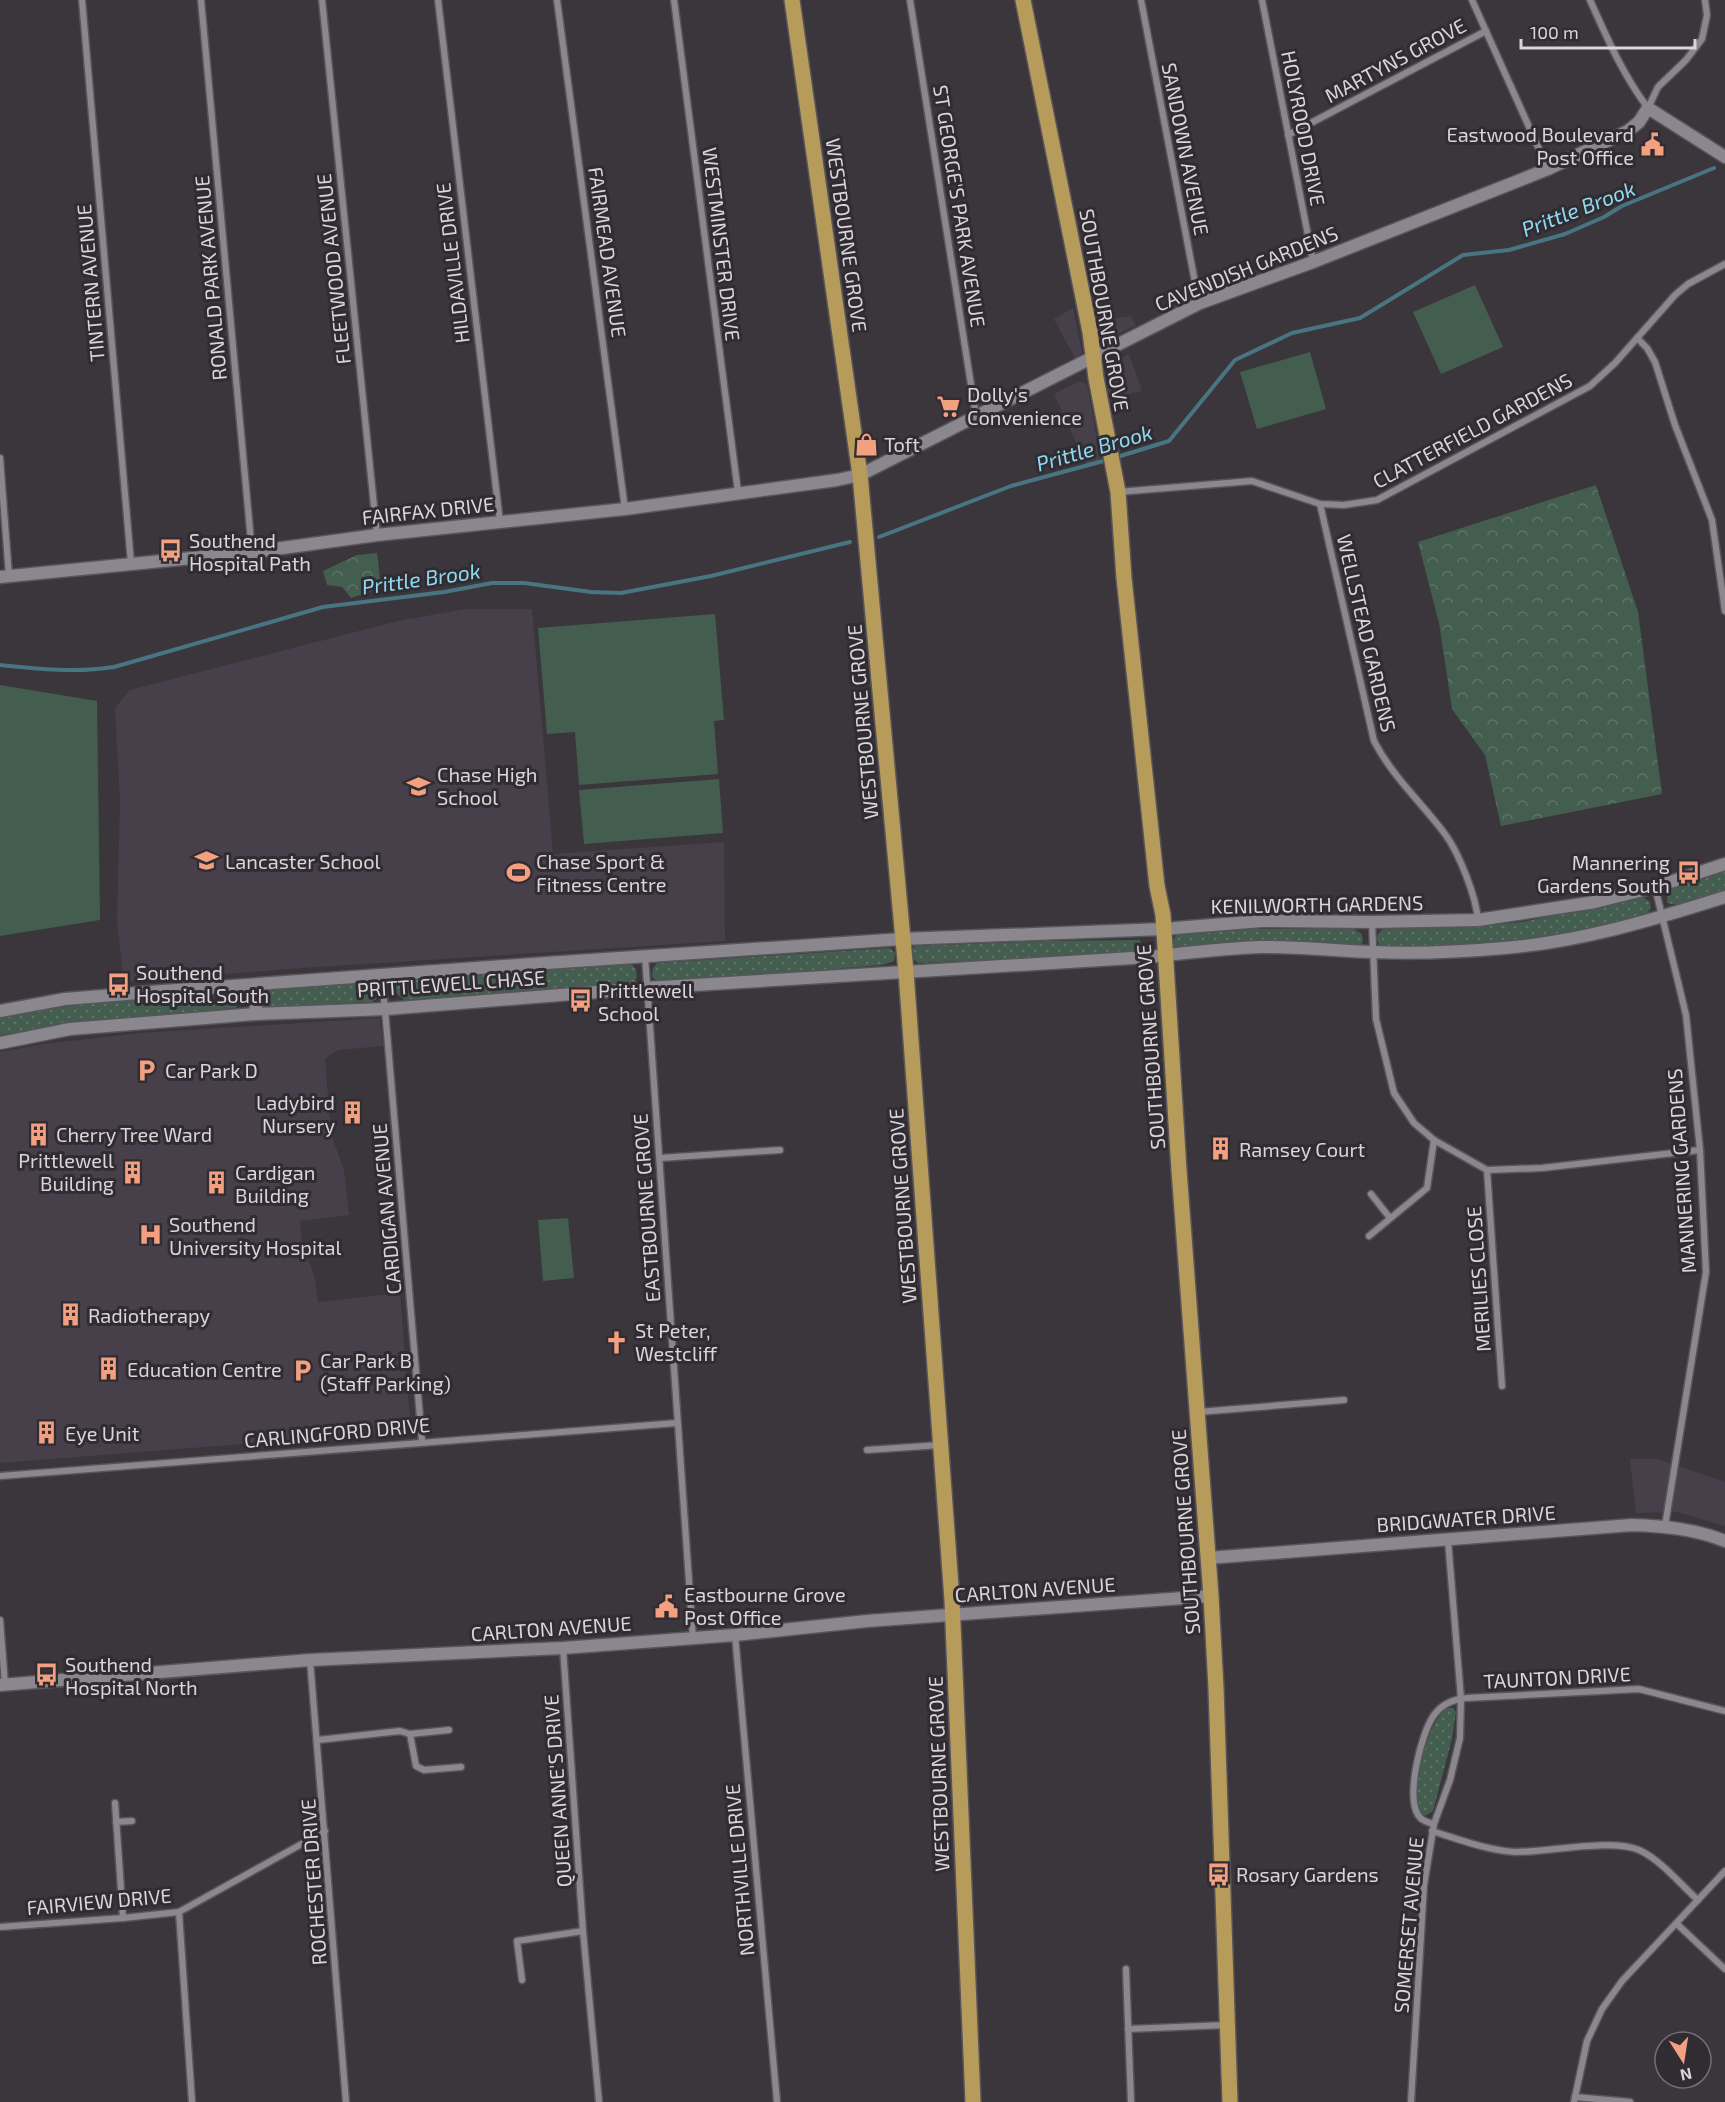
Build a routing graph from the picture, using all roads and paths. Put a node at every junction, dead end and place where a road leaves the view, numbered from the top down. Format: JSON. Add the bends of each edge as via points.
{"nodes":[{"id":1,"x":82,"y":0,"type":"edge"},
{"id":2,"x":201,"y":0,"type":"edge"},
{"id":3,"x":322,"y":0,"type":"edge"},
{"id":4,"x":438,"y":0,"type":"edge"},
{"id":5,"x":557,"y":0,"type":"edge"},
{"id":6,"x":674,"y":0,"type":"edge"},
{"id":7,"x":792,"y":0,"type":"edge"},
{"id":8,"x":910,"y":0,"type":"edge"},
{"id":9,"x":1023,"y":0,"type":"edge"},
{"id":10,"x":1141,"y":0,"type":"edge"},
{"id":11,"x":1262,"y":0,"type":"edge"},
{"id":12,"x":1472,"y":0,"type":"edge"},
{"id":13,"x":1590,"y":0,"type":"edge"},
{"id":14,"x":1705,"y":0,"type":"edge"},
{"id":15,"x":1486,"y":31,"type":"junction"},
{"id":16,"x":1648,"y":108,"type":"junction"},
{"id":17,"x":1288,"y":135,"type":"junction"},
{"id":18,"x":1725,"y":157,"type":"edge"},
{"id":19,"x":1548,"y":169,"type":"junction"},
{"id":20,"x":1313,"y":262,"type":"junction"},
{"id":21,"x":1725,"y":264,"type":"edge"},
{"id":22,"x":1200,"y":303,"type":"junction"},
{"id":23,"x":1637,"y":338,"type":"junction"},
{"id":24,"x":1094,"y":357,"type":"junction"},
{"id":25,"x":976,"y":417,"type":"junction"},
{"id":26,"x":0,"y":458,"type":"edge"},
{"id":27,"x":860,"y":475,"type":"junction"},
{"id":28,"x":738,"y":492,"type":"junction"},
{"id":29,"x":1118,"y":492,"type":"junction"},
{"id":30,"x":1320,"y":504,"type":"junction"},
{"id":31,"x":626,"y":509,"type":"junction"},
{"id":32,"x":500,"y":522,"type":"junction"},
{"id":33,"x":377,"y":535,"type":"junction"},
{"id":34,"x":252,"y":552,"type":"junction"},
{"id":35,"x":131,"y":563,"type":"junction"},
{"id":36,"x":4,"y":577,"type":"edge"},
{"id":37,"x":1725,"y":611,"type":"edge"},
{"id":38,"x":1725,"y":864,"type":"edge"},
{"id":39,"x":1654,"y":887,"type":"junction"},
{"id":40,"x":1725,"y":897,"type":"edge"},
{"id":41,"x":1663,"y":917,"type":"junction"},
{"id":42,"x":1478,"y":920,"type":"junction"},
{"id":43,"x":1372,"y":922,"type":"junction"},
{"id":44,"x":1163,"y":929,"type":"junction"},
{"id":45,"x":1054,"y":932,"type":"junction"},
{"id":46,"x":903,"y":944,"type":"junction"},
{"id":47,"x":1373,"y":952,"type":"junction"},
{"id":48,"x":1165,"y":953,"type":"junction"},
{"id":49,"x":645,"y":956,"type":"junction"},
{"id":50,"x":995,"y":967,"type":"junction"},
{"id":51,"x":906,"y":972,"type":"junction"},
{"id":52,"x":382,"y":975,"type":"junction"},
{"id":53,"x":271,"y":982,"type":"junction"},
{"id":54,"x":646,"y":988,"type":"junction"},
{"id":55,"x":163,"y":991,"type":"junction"},
{"id":56,"x":247,"y":994,"type":"junction"},
{"id":57,"x":386,"y":1009,"type":"junction"},
{"id":58,"x":0,"y":1011,"type":"edge"},
{"id":59,"x":250,"y":1015,"type":"junction"},
{"id":60,"x":0,"y":1043,"type":"edge"},
{"id":61,"x":1434,"y":1140,"type":"junction"},
{"id":62,"x":780,"y":1150,"type":"dead end"},
{"id":63,"x":1700,"y":1150,"type":"junction"},
{"id":64,"x":660,"y":1158,"type":"junction"},
{"id":65,"x":1487,"y":1170,"type":"junction"},
{"id":66,"x":1371,"y":1194,"type":"dead end"},
{"id":67,"x":1390,"y":1218,"type":"junction"},
{"id":68,"x":1369,"y":1236,"type":"dead end"},
{"id":69,"x":1502,"y":1386,"type":"dead end"},
{"id":70,"x":1344,"y":1400,"type":"dead end"},
{"id":71,"x":1197,"y":1412,"type":"junction"},
{"id":72,"x":677,"y":1423,"type":"junction"},
{"id":73,"x":422,"y":1442,"type":"junction"},
{"id":74,"x":940,"y":1445,"type":"junction"},
{"id":75,"x":867,"y":1450,"type":"dead end"},
{"id":76,"x":0,"y":1476,"type":"edge"},
{"id":77,"x":1665,"y":1526,"type":"junction"},
{"id":78,"x":1448,"y":1539,"type":"junction"},
{"id":79,"x":1725,"y":1541,"type":"edge"},
{"id":80,"x":1208,"y":1558,"type":"junction"},
{"id":81,"x":1211,"y":1596,"type":"junction"},
{"id":82,"x":952,"y":1615,"type":"junction"},
{"id":83,"x":0,"y":1620,"type":"edge"},
{"id":84,"x":735,"y":1635,"type":"junction"},
{"id":85,"x":693,"y":1638,"type":"junction"},
{"id":86,"x":563,"y":1648,"type":"junction"},
{"id":87,"x":310,"y":1660,"type":"junction"},
{"id":88,"x":2,"y":1685,"type":"edge"},
{"id":89,"x":1461,"y":1699,"type":"junction"},
{"id":90,"x":1725,"y":1711,"type":"edge"},
{"id":91,"x":449,"y":1730,"type":"dead end"},
{"id":92,"x":410,"y":1734,"type":"junction"},
{"id":93,"x":318,"y":1740,"type":"junction"},
{"id":94,"x":461,"y":1767,"type":"dead end"},
{"id":95,"x":115,"y":1803,"type":"dead end"},
{"id":96,"x":132,"y":1821,"type":"dead end"},
{"id":97,"x":116,"y":1822,"type":"junction"},
{"id":98,"x":1433,"y":1828,"type":"junction"},
{"id":99,"x":325,"y":1831,"type":"junction"},
{"id":100,"x":1725,"y":1871,"type":"edge"},
{"id":101,"x":1698,"y":1900,"type":"junction"},
{"id":102,"x":179,"y":1912,"type":"junction"},
{"id":103,"x":123,"y":1918,"type":"junction"},
{"id":104,"x":1677,"y":1924,"type":"junction"},
{"id":105,"x":0,"y":1927,"type":"edge"},
{"id":106,"x":583,"y":1931,"type":"junction"},
{"id":107,"x":1126,"y":1969,"type":"dead end"},
{"id":108,"x":1725,"y":1969,"type":"edge"},
{"id":109,"x":522,"y":1980,"type":"dead end"},
{"id":110,"x":1228,"y":2025,"type":"junction"},
{"id":111,"x":1128,"y":2029,"type":"junction"},
{"id":112,"x":1575,"y":2100,"type":"edge"},
{"id":113,"x":192,"y":2102,"type":"edge"},
{"id":114,"x":346,"y":2102,"type":"edge"},
{"id":115,"x":599,"y":2102,"type":"edge"},
{"id":116,"x":777,"y":2102,"type":"edge"},
{"id":117,"x":973,"y":2102,"type":"edge"},
{"id":118,"x":1131,"y":2102,"type":"edge"},
{"id":119,"x":1230,"y":2102,"type":"edge"},
{"id":120,"x":1410,"y":2102,"type":"edge"},
{"id":121,"x":1629,"y":2102,"type":"edge"}],
"edges":[{"from":1,"to":35,"type":"street","name":"TINTERN AVENUE"},
{"from":2,"to":34,"type":"street","name":"RONALD PARK AVENUE"},
{"from":3,"to":33,"type":"street","name":"FLEETWOOD AVENUE"},
{"from":4,"to":32,"type":"street","name":"HILDAVILLE DRIVE"},
{"from":5,"to":31,"type":"street","name":"FAIRMEAD AVENUE"},
{"from":6,"to":28,"type":"street","name":"WESTMINSTER DRIVE"},
{"from":7,"to":27,"type":"main road","name":"WESTBOURNE GROVE"},
{"from":8,"to":25,"type":"street","name":"ST GEORGE'S PARK AVENUE"},
{"from":9,"to":24,"type":"main road","name":"SOUTHBOURNE GROVE"},
{"from":10,"to":22,"type":"street","name":"SANDOWN AVENUE"},
{"from":11,"to":17,"type":"street","name":"HOLYROOD DRIVE"},
{"from":12,"to":15,"type":"street"},
{"from":13,"to":16,"type":"street","via":[[1619,64]]},
{"from":14,"to":16,"type":"street","via":[[1707,15],[1702,39],[1658,87]]},
{"from":15,"to":17,"type":"street","name":"MARTYNS GROVE"},
{"from":15,"to":19,"type":"street"},
{"from":16,"to":18,"type":"street"},
{"from":16,"to":19,"type":"street","name":"CAVENDISH GARDENS","via":[[1628,130]]},
{"from":17,"to":20,"type":"street","name":"HOLYROOD DRIVE"},
{"from":19,"to":20,"type":"street","name":"CAVENDISH GARDENS"},
{"from":20,"to":22,"type":"street","name":"CAVENDISH GARDENS"},
{"from":21,"to":23,"type":"street","name":"CLATTERFIELD GARDENS","via":[[1688,284]]},
{"from":22,"to":24,"type":"street","name":"CAVENDISH GARDENS"},
{"from":23,"to":30,"type":"street","name":"CLATTERFIELD GARDENS","via":[[1590,386],[1377,500]]},
{"from":23,"to":37,"type":"street","via":[[1655,362],[1712,520]]},
{"from":24,"to":25,"type":"street","name":"CAVENDISH GARDENS"},
{"from":24,"to":29,"type":"main road","name":"SOUTHBOURNE GROVE"},
{"from":25,"to":27,"type":"street","name":"CAVENDISH GARDENS"},
{"from":26,"to":36,"type":"street"},
{"from":27,"to":28,"type":"street","name":"FAIRFAX DRIVE"},
{"from":27,"to":46,"type":"main road","name":"WESTBOURNE GROVE"},
{"from":28,"to":31,"type":"street","name":"FAIRFAX DRIVE"},
{"from":29,"to":30,"type":"street","name":"CLATTERFIELD GARDENS","via":[[1252,481]]},
{"from":29,"to":44,"type":"main road","name":"SOUTHBOURNE GROVE"},
{"from":30,"to":42,"type":"street","name":"WELLSTEAD GARDENS","via":[[1374,741],[1393,772],[1446,836],[1472,888]]},
{"from":31,"to":32,"type":"street","name":"FAIRFAX DRIVE"},
{"from":32,"to":33,"type":"street","name":"FAIRFAX DRIVE"},
{"from":33,"to":34,"type":"street","name":"FAIRFAX DRIVE"},
{"from":34,"to":35,"type":"street","name":"FAIRFAX DRIVE"},
{"from":35,"to":36,"type":"street","name":"FAIRFAX DRIVE"},
{"from":38,"to":39,"type":"street","name":"KENILWORTH GARDENS"},
{"from":39,"to":41,"type":"street","name":"MANNERING GARDENS"},
{"from":39,"to":42,"type":"street","name":"KENILWORTH GARDENS","via":[[1595,902]]},
{"from":40,"to":41,"type":"street"},
{"from":41,"to":47,"type":"street","via":[[1578,937],[1505,948]]},
{"from":41,"to":63,"type":"street","name":"MANNERING GARDENS","via":[[1686,1015]]},
{"from":42,"to":43,"type":"street","name":"KENILWORTH GARDENS"},
{"from":43,"to":44,"type":"street","name":"KENILWORTH GARDENS","via":[[1262,921]]},
{"from":43,"to":47,"type":"street"},
{"from":44,"to":45,"type":"street","name":"KENILWORTH GARDENS"},
{"from":44,"to":48,"type":"main road","name":"SOUTHBOURNE GROVE"},
{"from":45,"to":46,"type":"street","name":"KENILWORTH GARDENS"},
{"from":45,"to":48,"type":"street","via":[[1154,938],[1160,941]]},
{"from":46,"to":49,"type":"street","name":"PRITTLEWELL CHASE"},
{"from":46,"to":50,"type":"street","via":[[909,960],[915,964]]},
{"from":46,"to":51,"type":"main road","name":"WESTBOURNE GROVE"},
{"from":47,"to":48,"type":"street","via":[[1263,947]]},
{"from":47,"to":61,"type":"street","via":[[1376,1019],[1394,1093],[1414,1123]]},
{"from":48,"to":50,"type":"street"},
{"from":48,"to":71,"type":"main road","name":"SOUTHBOURNE GROVE"},
{"from":49,"to":52,"type":"street","name":"PRITTLEWELL CHASE"},
{"from":49,"to":54,"type":"street","name":"EASTBOURNE GROVE"},
{"from":50,"to":51,"type":"street"},
{"from":51,"to":54,"type":"street","name":"PRITTLEWELL CHASE"},
{"from":51,"to":74,"type":"main road","name":"WESTBOURNE GROVE"},
{"from":52,"to":53,"type":"street","name":"PRITTLEWELL CHASE"},
{"from":52,"to":57,"type":"street","name":"CARDIGAN AVENUE"},
{"from":53,"to":55,"type":"street","name":"PRITTLEWELL CHASE"},
{"from":53,"to":56,"type":"street"},
{"from":54,"to":57,"type":"street","name":"PRITTLEWELL CHASE"},
{"from":54,"to":64,"type":"street","name":"EASTBOURNE GROVE"},
{"from":55,"to":56,"type":"street","via":[[196,996]]},
{"from":55,"to":58,"type":"street","name":"PRITTLEWELL CHASE","via":[[65,999]]},
{"from":56,"to":59,"type":"street","via":[[256,1006]]},
{"from":57,"to":59,"type":"street","name":"PRITTLEWELL CHASE"},
{"from":57,"to":73,"type":"street","name":"CARDIGAN AVENUE"},
{"from":59,"to":60,"type":"street","name":"PRITTLEWELL CHASE","via":[[70,1029]]},
{"from":61,"to":65,"type":"street"},
{"from":61,"to":67,"type":"street","via":[[1427,1188]]},
{"from":62,"to":64,"type":"street"},
{"from":63,"to":65,"type":"street","via":[[1542,1168]]},
{"from":63,"to":77,"type":"street","name":"MANNERING GARDENS","via":[[1706,1272]]},
{"from":64,"to":72,"type":"street","name":"EASTBOURNE GROVE"},
{"from":65,"to":69,"type":"street","name":"MERILIES CLOSE"},
{"from":66,"to":67,"type":"street"},
{"from":67,"to":68,"type":"street"},
{"from":70,"to":71,"type":"street"},
{"from":71,"to":80,"type":"main road","name":"SOUTHBOURNE GROVE"},
{"from":72,"to":73,"type":"street","name":"CARLINGFORD DRIVE"},
{"from":72,"to":85,"type":"street","name":"EASTBOURNE GROVE"},
{"from":73,"to":76,"type":"street","name":"CARLINGFORD DRIVE"},
{"from":74,"to":75,"type":"street"},
{"from":74,"to":82,"type":"main road","name":"WESTBOURNE GROVE"},
{"from":77,"to":78,"type":"street","name":"BRIDGWATER DRIVE"},
{"from":77,"to":79,"type":"street","name":"BRIDGWATER DRIVE"},
{"from":78,"to":80,"type":"street","name":"BRIDGWATER DRIVE"},
{"from":78,"to":89,"type":"street","name":"SOMERSET AVENUE"},
{"from":80,"to":81,"type":"main road","name":"SOUTHBOURNE GROVE"},
{"from":81,"to":82,"type":"street","name":"CARLTON AVENUE"},
{"from":81,"to":110,"type":"main road","name":"SOUTHBOURNE GROVE"},
{"from":82,"to":84,"type":"street","name":"CARLTON AVENUE"},
{"from":82,"to":117,"type":"main road","name":"WESTBOURNE GROVE"},
{"from":83,"to":88,"type":"street"},
{"from":84,"to":85,"type":"street","name":"CARLTON AVENUE"},
{"from":84,"to":116,"type":"street","name":"NORTHVILLE DRIVE"},
{"from":85,"to":86,"type":"street","name":"CARLTON AVENUE"},
{"from":86,"to":87,"type":"street","name":"CARLTON AVENUE"},
{"from":86,"to":106,"type":"street","name":"QUEEN ANNE'S DRIVE"},
{"from":87,"to":88,"type":"street","name":"CARLTON AVENUE"},
{"from":87,"to":93,"type":"street","name":"ROCHESTER DRIVE"},
{"from":89,"to":90,"type":"street","name":"TAUNTON DRIVE","via":[[1639,1689]]},
{"from":89,"to":98,"type":"street","name":"SOMERSET AVENUE","via":[[1460,1738]]},
{"from":89,"to":98,"type":"street","via":[[1435,1713],[1416,1771],[1414,1801],[1418,1816]]},
{"from":91,"to":92,"type":"street"},
{"from":92,"to":93,"type":"street","via":[[400,1731]]},
{"from":92,"to":94,"type":"street","via":[[416,1766],[424,1770]]},
{"from":93,"to":99,"type":"street","name":"ROCHESTER DRIVE"},
{"from":95,"to":97,"type":"street"},
{"from":96,"to":97,"type":"street"},
{"from":97,"to":103,"type":"street"},
{"from":98,"to":101,"type":"street","via":[[1513,1852],[1618,1845],[1637,1849]]},
{"from":98,"to":120,"type":"street","name":"SOMERSET AVENUE","via":[[1424,1885]]},
{"from":99,"to":102,"type":"street","name":"FAIRVIEW DRIVE"},
{"from":99,"to":114,"type":"street","name":"ROCHESTER DRIVE"},
{"from":100,"to":101,"type":"street"},
{"from":101,"to":104,"type":"street"},
{"from":102,"to":103,"type":"street","name":"FAIRVIEW DRIVE"},
{"from":102,"to":113,"type":"street"},
{"from":103,"to":105,"type":"street","name":"FAIRVIEW DRIVE"},
{"from":104,"to":108,"type":"street"},
{"from":104,"to":112,"type":"street","via":[[1622,1981],[1602,2009],[1587,2041]]},
{"from":106,"to":109,"type":"street","via":[[517,1941]]},
{"from":106,"to":115,"type":"street","name":"QUEEN ANNE'S DRIVE"},
{"from":107,"to":111,"type":"street"},
{"from":110,"to":111,"type":"street"},
{"from":110,"to":119,"type":"main road","name":"SOUTHBOURNE GROVE"},
{"from":111,"to":118,"type":"street"},
{"from":112,"to":121,"type":"street"}]}
